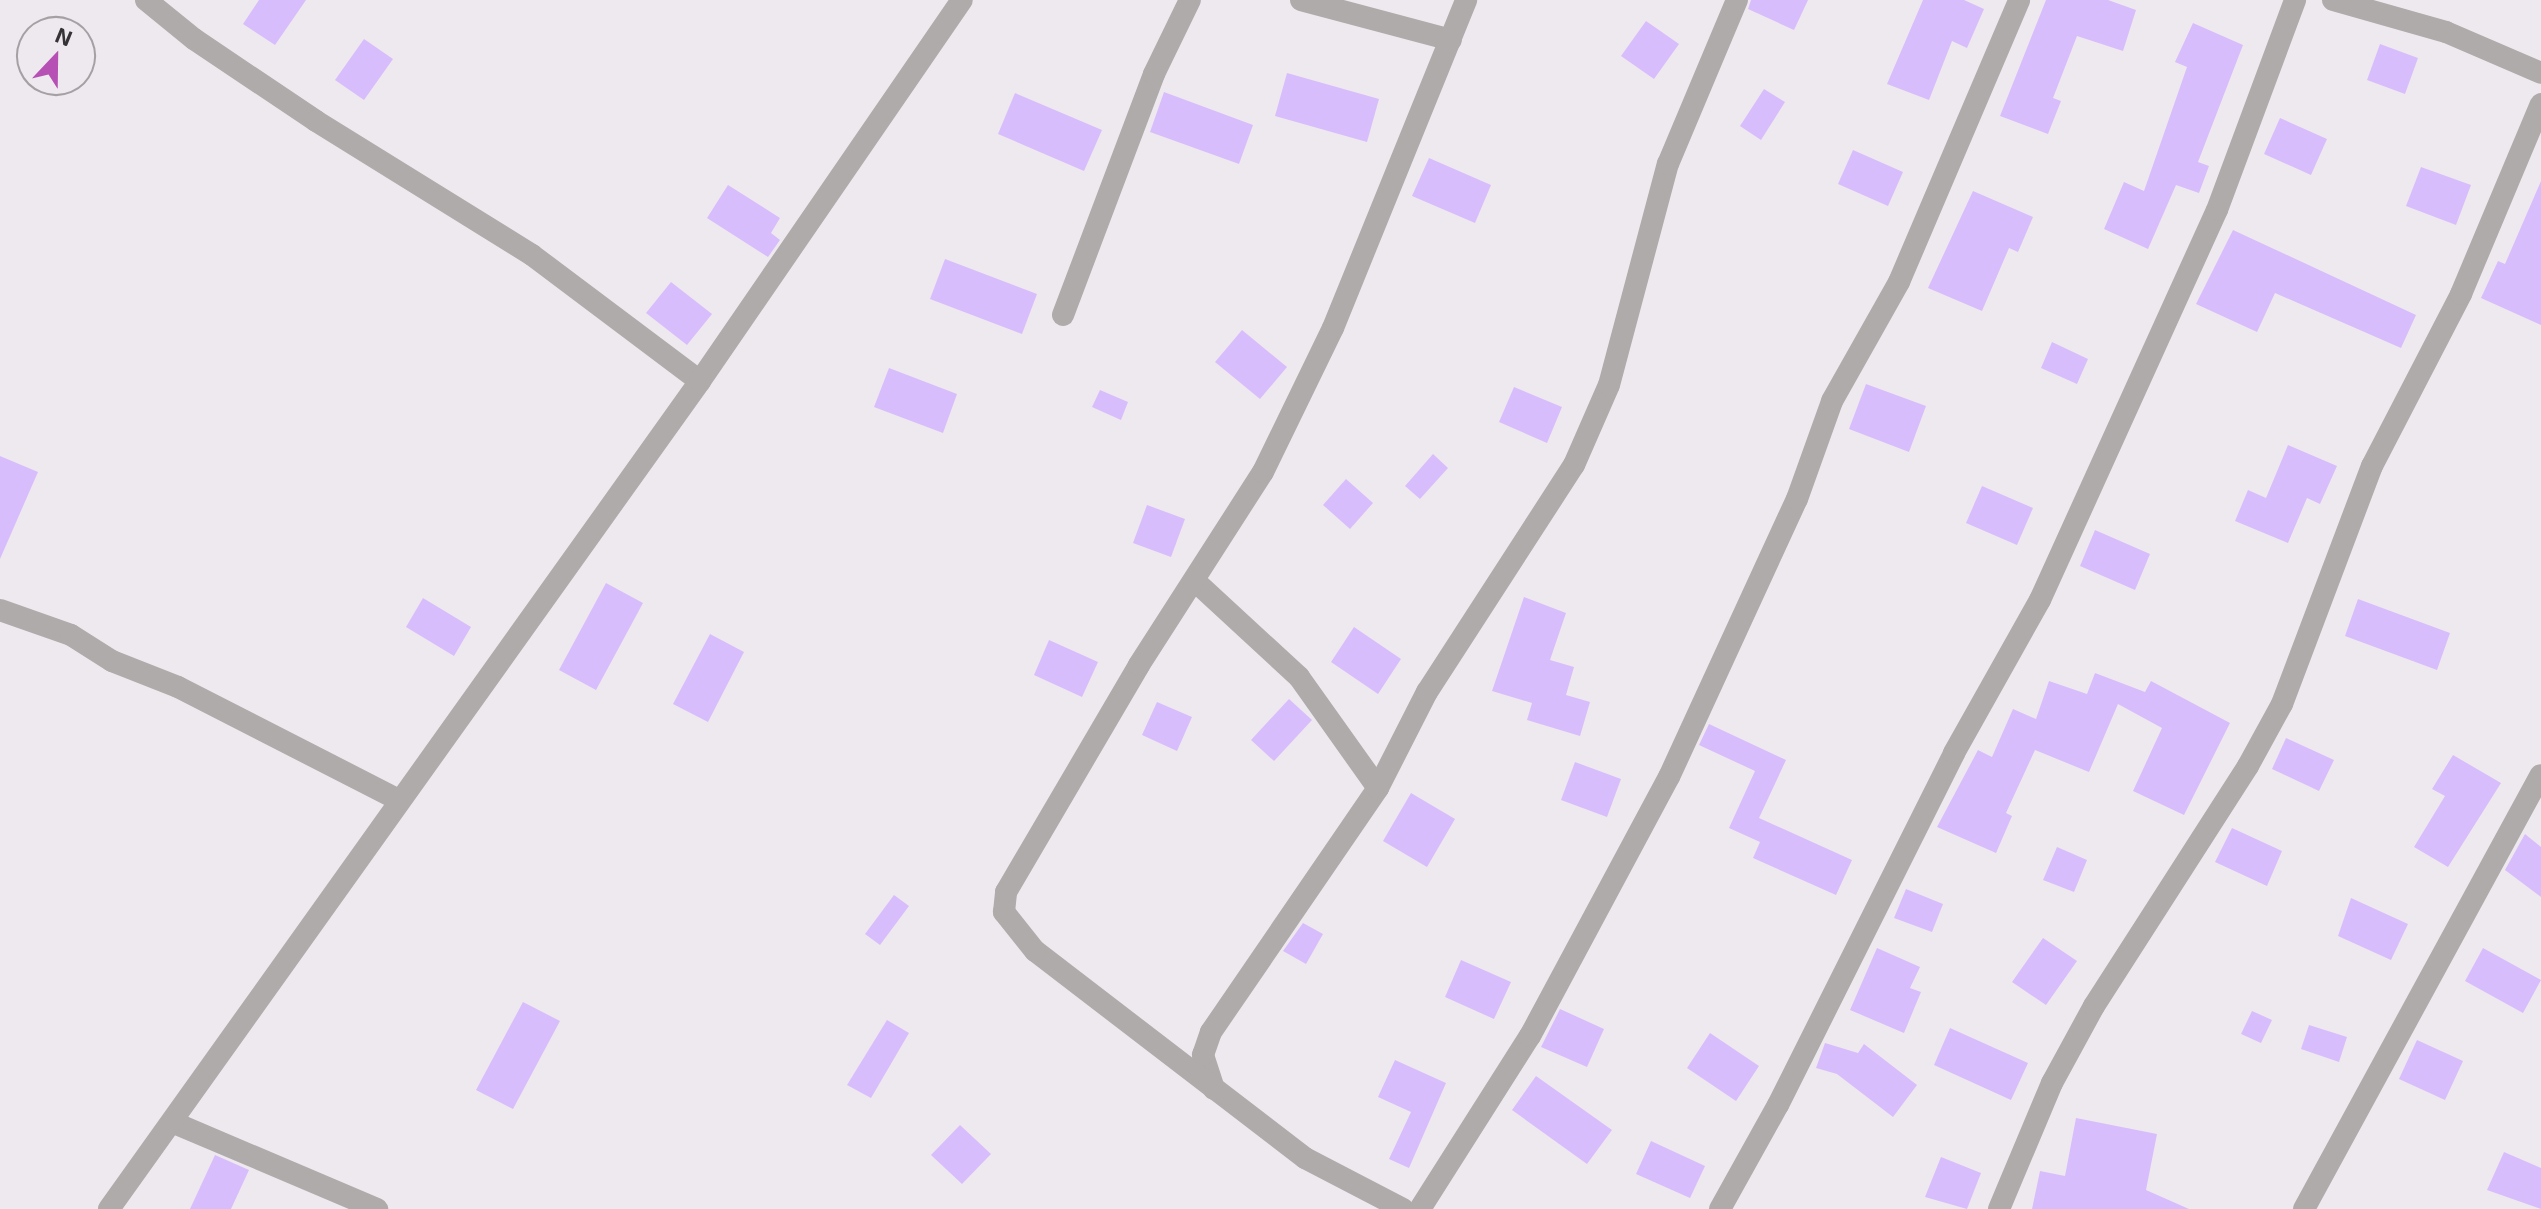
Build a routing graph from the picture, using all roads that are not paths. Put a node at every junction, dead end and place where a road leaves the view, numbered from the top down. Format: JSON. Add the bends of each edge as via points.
{"nodes":[{"id":1,"x":146,"y":0,"type":"edge"},
{"id":2,"x":962,"y":0,"type":"edge"},
{"id":3,"x":1190,"y":0,"type":"edge"},
{"id":4,"x":1301,"y":0,"type":"edge"},
{"id":5,"x":1466,"y":0,"type":"edge"},
{"id":6,"x":1737,"y":0,"type":"edge"},
{"id":7,"x":2019,"y":0,"type":"edge"},
{"id":8,"x":2295,"y":0,"type":"edge"},
{"id":9,"x":2333,"y":0,"type":"edge"},
{"id":10,"x":1451,"y":40,"type":"junction"},
{"id":11,"x":2541,"y":73,"type":"edge"},
{"id":12,"x":2541,"y":104,"type":"edge"},
{"id":13,"x":1063,"y":315,"type":"dead end"},
{"id":14,"x":700,"y":381,"type":"junction"},
{"id":15,"x":1196,"y":582,"type":"dead end"},
{"id":16,"x":0,"y":610,"type":"edge"},
{"id":17,"x":2541,"y":775,"type":"edge"},
{"id":18,"x":1378,"y":788,"type":"junction"},
{"id":19,"x":399,"y":800,"type":"junction"},
{"id":20,"x":1215,"y":1090,"type":"junction"},
{"id":21,"x":172,"y":1122,"type":"junction"},
{"id":22,"x":109,"y":1209,"type":"edge"},
{"id":23,"x":377,"y":1209,"type":"edge"},
{"id":24,"x":1403,"y":1209,"type":"edge"},
{"id":25,"x":1420,"y":1209,"type":"edge"},
{"id":26,"x":1720,"y":1209,"type":"edge"},
{"id":27,"x":1999,"y":1209,"type":"edge"},
{"id":28,"x":2304,"y":1209,"type":"edge"}],
"edges":[{"from":1,"to":14,"type":"street","via":[[316,121],[532,255]]},
{"from":2,"to":14,"type":"street"},
{"from":3,"to":13,"type":"street","via":[[1154,74]]},
{"from":4,"to":10,"type":"street"},
{"from":5,"to":10,"type":"street"},
{"from":6,"to":18,"type":"street","via":[[1668,164],[1609,385],[1574,465],[1427,692]]},
{"from":7,"to":25,"type":"street","via":[[1899,282],[1832,401],[1797,499],[1669,777],[1530,1036]]},
{"from":8,"to":26,"type":"street","via":[[2217,210],[2040,600],[1954,753],[1778,1105]]},
{"from":9,"to":11,"type":"street","via":[[2446,32]]},
{"from":10,"to":20,"type":"street","via":[[1333,328],[1263,472],[1139,665],[1006,892],[1004,912],[1035,951]]},
{"from":12,"to":27,"type":"street","via":[[2461,294],[2367,478],[2282,704],[2094,1006],[2052,1083]]},
{"from":14,"to":19,"type":"street"},
{"from":15,"to":18,"type":"street","via":[[1299,677]]},
{"from":16,"to":19,"type":"street","via":[[71,635],[112,661],[178,687]]},
{"from":17,"to":28,"type":"street"},
{"from":18,"to":20,"type":"street","via":[[1211,1032],[1203,1055]]},
{"from":19,"to":21,"type":"street"},
{"from":20,"to":24,"type":"street","via":[[1305,1158]]},
{"from":21,"to":22,"type":"street"},
{"from":21,"to":23,"type":"street"}]}
